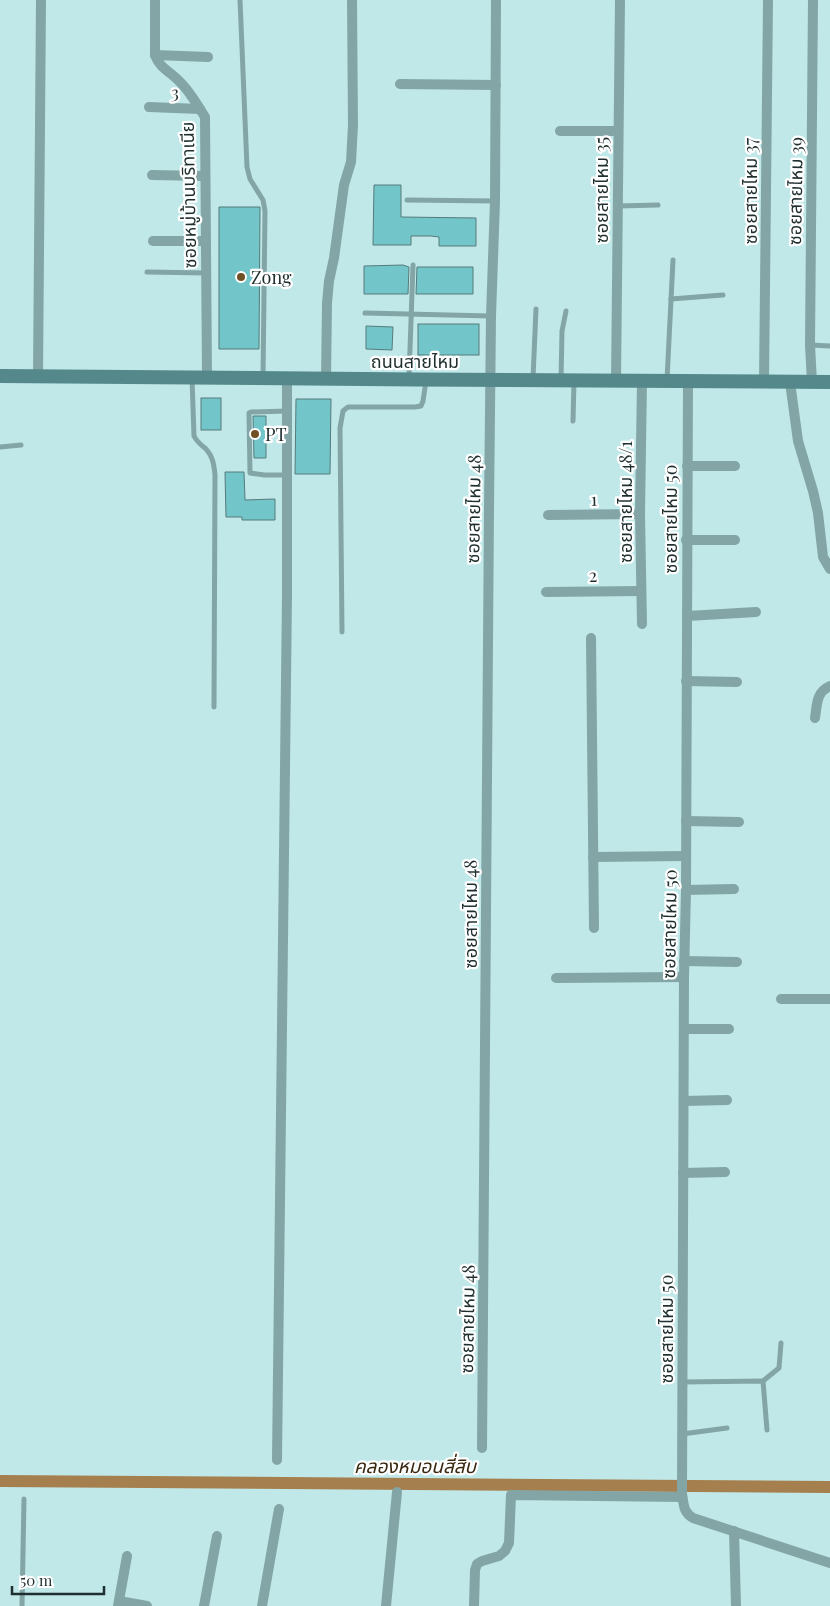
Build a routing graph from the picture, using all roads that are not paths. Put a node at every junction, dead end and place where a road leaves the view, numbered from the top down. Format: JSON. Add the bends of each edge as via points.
{"nodes":[{"id":1,"x":41,"y":0,"type":"edge"},
{"id":2,"x":155,"y":0,"type":"edge"},
{"id":3,"x":240,"y":0,"type":"edge"},
{"id":4,"x":352,"y":0,"type":"edge"},
{"id":5,"x":496,"y":0,"type":"edge"},
{"id":6,"x":620,"y":0,"type":"edge"},
{"id":7,"x":768,"y":0,"type":"edge"},
{"id":8,"x":813,"y":0,"type":"edge"},
{"id":9,"x":155,"y":55,"type":"junction"},
{"id":10,"x":208,"y":57,"type":"dead end"},
{"id":11,"x":400,"y":84,"type":"dead end"},
{"id":12,"x":496,"y":85,"type":"junction"},
{"id":13,"x":149,"y":107,"type":"dead end"},
{"id":14,"x":200,"y":109,"type":"junction"},
{"id":15,"x":560,"y":131,"type":"dead end"},
{"id":16,"x":618,"y":131,"type":"junction"},
{"id":17,"x":152,"y":175,"type":"dead end"},
{"id":18,"x":205,"y":176,"type":"junction"},
{"id":19,"x":407,"y":200,"type":"dead end"},
{"id":20,"x":496,"y":201,"type":"junction"},
{"id":21,"x":658,"y":205,"type":"dead end"},
{"id":22,"x":618,"y":206,"type":"junction"},
{"id":23,"x":154,"y":241,"type":"dead end"},
{"id":24,"x":206,"y":241,"type":"junction"},
{"id":25,"x":673,"y":260,"type":"dead end"},
{"id":26,"x":413,"y":265,"type":"dead end"},
{"id":27,"x":147,"y":272,"type":"dead end"},
{"id":28,"x":206,"y":273,"type":"junction"},
{"id":29,"x":723,"y":295,"type":"dead end"},
{"id":30,"x":671,"y":299,"type":"junction"},
{"id":31,"x":536,"y":309,"type":"dead end"},
{"id":32,"x":566,"y":311,"type":"dead end"},
{"id":33,"x":365,"y":313,"type":"dead end"},
{"id":34,"x":411,"y":314,"type":"junction"},
{"id":35,"x":492,"y":316,"type":"junction"},
{"id":36,"x":810,"y":345,"type":"junction"},
{"id":37,"x":830,"y":346,"type":"edge"},
{"id":38,"x":0,"y":376,"type":"edge"},
{"id":39,"x":38,"y":376,"type":"junction"},
{"id":40,"x":192,"y":378,"type":"junction"},
{"id":41,"x":207,"y":378,"type":"junction"},
{"id":42,"x":262,"y":378,"type":"junction"},
{"id":43,"x":287,"y":379,"type":"junction"},
{"id":44,"x":326,"y":379,"type":"junction"},
{"id":45,"x":409,"y":380,"type":"junction"},
{"id":46,"x":426,"y":380,"type":"junction"},
{"id":47,"x":490,"y":380,"type":"junction"},
{"id":48,"x":533,"y":380,"type":"junction"},
{"id":49,"x":616,"y":380,"type":"junction"},
{"id":50,"x":642,"y":380,"type":"junction"},
{"id":51,"x":568,"y":381,"type":"junction"},
{"id":52,"x":667,"y":381,"type":"junction"},
{"id":53,"x":688,"y":381,"type":"junction"},
{"id":54,"x":764,"y":381,"type":"junction"},
{"id":55,"x":790,"y":382,"type":"junction"},
{"id":56,"x":812,"y":382,"type":"junction"},
{"id":57,"x":830,"y":382,"type":"edge"},
{"id":58,"x":287,"y":411,"type":"junction"},
{"id":59,"x":573,"y":421,"type":"dead end"},
{"id":60,"x":20,"y":445,"type":"dead end"},
{"id":61,"x":0,"y":447,"type":"edge"},
{"id":62,"x":687,"y":466,"type":"junction"},
{"id":63,"x":735,"y":466,"type":"dead end"},
{"id":64,"x":287,"y":474,"type":"junction"},
{"id":65,"x":640,"y":514,"type":"junction"},
{"id":66,"x":548,"y":515,"type":"dead end"},
{"id":67,"x":686,"y":540,"type":"junction"},
{"id":68,"x":735,"y":540,"type":"dead end"},
{"id":69,"x":830,"y":569,"type":"edge"},
{"id":70,"x":641,"y":591,"type":"junction"},
{"id":71,"x":546,"y":592,"type":"dead end"},
{"id":72,"x":756,"y":612,"type":"dead end"},
{"id":73,"x":687,"y":616,"type":"junction"},
{"id":74,"x":642,"y":624,"type":"dead end"},
{"id":75,"x":342,"y":632,"type":"dead end"},
{"id":76,"x":591,"y":638,"type":"dead end"},
{"id":77,"x":686,"y":682,"type":"junction"},
{"id":78,"x":737,"y":682,"type":"dead end"},
{"id":79,"x":830,"y":686,"type":"edge"},
{"id":80,"x":214,"y":707,"type":"dead end"},
{"id":81,"x":815,"y":718,"type":"dead end"},
{"id":82,"x":686,"y":821,"type":"junction"},
{"id":83,"x":739,"y":822,"type":"dead end"},
{"id":84,"x":686,"y":856,"type":"junction"},
{"id":85,"x":593,"y":857,"type":"junction"},
{"id":86,"x":734,"y":889,"type":"dead end"},
{"id":87,"x":686,"y":890,"type":"junction"},
{"id":88,"x":594,"y":928,"type":"dead end"},
{"id":89,"x":684,"y":961,"type":"junction"},
{"id":90,"x":737,"y":962,"type":"dead end"},
{"id":91,"x":684,"y":977,"type":"junction"},
{"id":92,"x":556,"y":978,"type":"dead end"},
{"id":93,"x":781,"y":999,"type":"dead end"},
{"id":94,"x":830,"y":999,"type":"edge"},
{"id":95,"x":684,"y":1029,"type":"junction"},
{"id":96,"x":729,"y":1029,"type":"dead end"},
{"id":97,"x":727,"y":1100,"type":"dead end"},
{"id":98,"x":684,"y":1101,"type":"junction"},
{"id":99,"x":725,"y":1172,"type":"dead end"},
{"id":100,"x":683,"y":1173,"type":"junction"},
{"id":101,"x":781,"y":1344,"type":"dead end"},
{"id":102,"x":763,"y":1380,"type":"junction"},
{"id":103,"x":682,"y":1382,"type":"junction"},
{"id":104,"x":727,"y":1428,"type":"dead end"},
{"id":105,"x":766,"y":1430,"type":"dead end"},
{"id":106,"x":682,"y":1434,"type":"junction"},
{"id":107,"x":482,"y":1448,"type":"dead end"},
{"id":108,"x":277,"y":1460,"type":"dead end"},
{"id":109,"x":397,"y":1492,"type":"dead end"},
{"id":110,"x":682,"y":1496,"type":"junction"},
{"id":111,"x":24,"y":1499,"type":"dead end"},
{"id":112,"x":279,"y":1509,"type":"dead end"},
{"id":113,"x":734,"y":1531,"type":"junction"},
{"id":114,"x":217,"y":1536,"type":"dead end"},
{"id":115,"x":127,"y":1556,"type":"dead end"},
{"id":116,"x":830,"y":1562,"type":"edge"},
{"id":117,"x":118,"y":1603,"type":"edge"},
{"id":118,"x":22,"y":1606,"type":"edge"},
{"id":119,"x":147,"y":1606,"type":"edge"},
{"id":120,"x":204,"y":1606,"type":"edge"},
{"id":121,"x":262,"y":1606,"type":"edge"},
{"id":122,"x":386,"y":1606,"type":"edge"},
{"id":123,"x":474,"y":1606,"type":"edge"},
{"id":124,"x":736,"y":1606,"type":"edge"}],
"edges":[{"from":1,"to":39,"type":"street"},
{"from":2,"to":9,"type":"street"},
{"from":3,"to":42,"type":"lane","via":[[247,167],[250,179],[263,200],[265,212]]},
{"from":4,"to":44,"type":"street","via":[[351,162],[344,184],[329,281]]},
{"from":5,"to":12,"type":"street","name":"ซอยสายไหม 48"},
{"from":6,"to":16,"type":"street","name":"ซอยสายไหม 35"},
{"from":7,"to":54,"type":"street","name":"ซอยสายไหม 37"},
{"from":8,"to":36,"type":"street","name":"ซอยสายไหม 39"},
{"from":9,"to":10,"type":"street"},
{"from":9,"to":14,"type":"street","name":"ซอยหมู่บ้านบริทาเนีย","via":[[158,64],[179,81]]},
{"from":11,"to":12,"type":"street"},
{"from":12,"to":20,"type":"street","name":"ซอยสายไหม 48"},
{"from":13,"to":14,"type":"street","name":"3"},
{"from":14,"to":18,"type":"street","name":"ซอยหมู่บ้านบริทาเนีย","via":[[205,117]]},
{"from":15,"to":16,"type":"street"},
{"from":16,"to":22,"type":"street","name":"ซอยสายไหม 35"},
{"from":17,"to":18,"type":"street"},
{"from":18,"to":24,"type":"street","name":"ซอยหมู่บ้านบริทาเนีย"},
{"from":19,"to":20,"type":"lane"},
{"from":20,"to":35,"type":"street","name":"ซอยสายไหม 48"},
{"from":21,"to":22,"type":"lane"},
{"from":22,"to":49,"type":"street","name":"ซอยสายไหม 35"},
{"from":23,"to":24,"type":"street"},
{"from":24,"to":28,"type":"street","name":"ซอยหมู่บ้านบริทาเนีย"},
{"from":25,"to":30,"type":"lane"},
{"from":26,"to":34,"type":"lane"},
{"from":27,"to":28,"type":"lane"},
{"from":28,"to":41,"type":"street","name":"ซอยหมู่บ้านบริทาเนีย"},
{"from":29,"to":30,"type":"lane"},
{"from":30,"to":52,"type":"lane"},
{"from":31,"to":48,"type":"lane"},
{"from":32,"to":51,"type":"lane","via":[[562,331]]},
{"from":33,"to":34,"type":"lane"},
{"from":34,"to":35,"type":"lane"},
{"from":34,"to":45,"type":"lane"},
{"from":35,"to":47,"type":"street","name":"ซอยสายไหม 48"},
{"from":36,"to":37,"type":"lane"},
{"from":36,"to":56,"type":"street","name":"ซอยสายไหม 39"},
{"from":38,"to":39,"type":"main road","name":"ถนนสายไหม"},
{"from":39,"to":40,"type":"main road","name":"ถนนสายไหม"},
{"from":40,"to":41,"type":"main road","name":"ถนนสายไหม"},
{"from":40,"to":80,"type":"lane","via":[[194,436],[211,455],[214,475]]},
{"from":41,"to":42,"type":"main road","name":"ถนนสายไหม"},
{"from":42,"to":43,"type":"main road","name":"ถนนสายไหม"},
{"from":43,"to":44,"type":"main road","name":"ถนนสายไหม"},
{"from":43,"to":58,"type":"street"},
{"from":44,"to":45,"type":"main road","name":"ถนนสายไหม"},
{"from":45,"to":46,"type":"main road","name":"ถนนสายไหม"},
{"from":46,"to":47,"type":"main road","name":"ถนนสายไหม"},
{"from":46,"to":75,"type":"lane","via":[[420,406],[348,407],[343,411],[340,428]]},
{"from":47,"to":48,"type":"main road","name":"ถนนสายไหม"},
{"from":47,"to":107,"type":"street","name":"ซอยสายไหม 48"},
{"from":48,"to":51,"type":"main road","name":"ถนนสายไหม"},
{"from":49,"to":50,"type":"main road","name":"ถนนสายไหม"},
{"from":49,"to":51,"type":"main road","name":"ถนนสายไหม"},
{"from":50,"to":52,"type":"main road","name":"ถนนสายไหม"},
{"from":50,"to":65,"type":"street","name":"ซอยสายไหม 48/1"},
{"from":51,"to":59,"type":"lane"},
{"from":52,"to":53,"type":"main road","name":"ถนนสายไหม"},
{"from":53,"to":54,"type":"main road","name":"ถนนสายไหม"},
{"from":53,"to":62,"type":"street","name":"ซอยสายไหม 50"},
{"from":54,"to":55,"type":"main road","name":"ถนนสายไหม"},
{"from":55,"to":56,"type":"main road","name":"ถนนสายไหม"},
{"from":55,"to":69,"type":"street","via":[[798,441],[815,498],[823,558]]},
{"from":56,"to":57,"type":"main road","name":"ถนนสายไหม"},
{"from":58,"to":64,"type":"street"},
{"from":58,"to":64,"type":"lane","via":[[251,412],[249,428],[250,473]]},
{"from":60,"to":61,"type":"lane"},
{"from":62,"to":63,"type":"street"},
{"from":62,"to":67,"type":"street","name":"ซอยสายไหม 50"},
{"from":64,"to":108,"type":"street"},
{"from":65,"to":66,"type":"street","name":"1"},
{"from":65,"to":70,"type":"street","name":"ซอยสายไหม 48/1"},
{"from":67,"to":68,"type":"street"},
{"from":67,"to":73,"type":"street","name":"ซอยสายไหม 50"},
{"from":70,"to":71,"type":"street","name":"2"},
{"from":70,"to":74,"type":"street","name":"ซอยสายไหม 48/1"},
{"from":72,"to":73,"type":"street"},
{"from":73,"to":77,"type":"street","name":"ซอยสายไหม 50"},
{"from":76,"to":85,"type":"street"},
{"from":77,"to":78,"type":"street"},
{"from":77,"to":82,"type":"street","name":"ซอยสายไหม 50"},
{"from":79,"to":81,"type":"street","via":[[818,698]]},
{"from":82,"to":83,"type":"street"},
{"from":82,"to":84,"type":"street","name":"ซอยสายไหม 50"},
{"from":84,"to":85,"type":"street"},
{"from":84,"to":87,"type":"street","name":"ซอยสายไหม 50"},
{"from":85,"to":88,"type":"street"},
{"from":86,"to":87,"type":"street"},
{"from":87,"to":89,"type":"street","name":"ซอยสายไหม 50"},
{"from":89,"to":90,"type":"street"},
{"from":89,"to":91,"type":"street","name":"ซอยสายไหม 50"},
{"from":91,"to":92,"type":"street"},
{"from":91,"to":95,"type":"street","name":"ซอยสายไหม 50"},
{"from":93,"to":94,"type":"street"},
{"from":95,"to":96,"type":"street"},
{"from":95,"to":98,"type":"street","name":"ซอยสายไหม 50"},
{"from":97,"to":98,"type":"street"},
{"from":98,"to":100,"type":"street","name":"ซอยสายไหม 50"},
{"from":99,"to":100,"type":"street"},
{"from":100,"to":103,"type":"street","name":"ซอยสายไหม 50"},
{"from":101,"to":102,"type":"lane","via":[[779,1368]]},
{"from":102,"to":103,"type":"lane"},
{"from":102,"to":105,"type":"lane"},
{"from":103,"to":106,"type":"street","name":"ซอยสายไหม 50"},
{"from":104,"to":106,"type":"lane"},
{"from":106,"to":110,"type":"street","name":"ซอยสายไหม 50"},
{"from":109,"to":122,"type":"street"},
{"from":110,"to":113,"type":"street","via":[[684,1510],[688,1514]]},
{"from":110,"to":123,"type":"street","via":[[511,1495],[509,1543],[499,1556],[477,1564]]},
{"from":111,"to":118,"type":"lane"},
{"from":112,"to":121,"type":"street"},
{"from":113,"to":116,"type":"street"},
{"from":113,"to":124,"type":"street"},
{"from":114,"to":120,"type":"street"},
{"from":115,"to":117,"type":"street"},
{"from":117,"to":119,"type":"street"}]}
